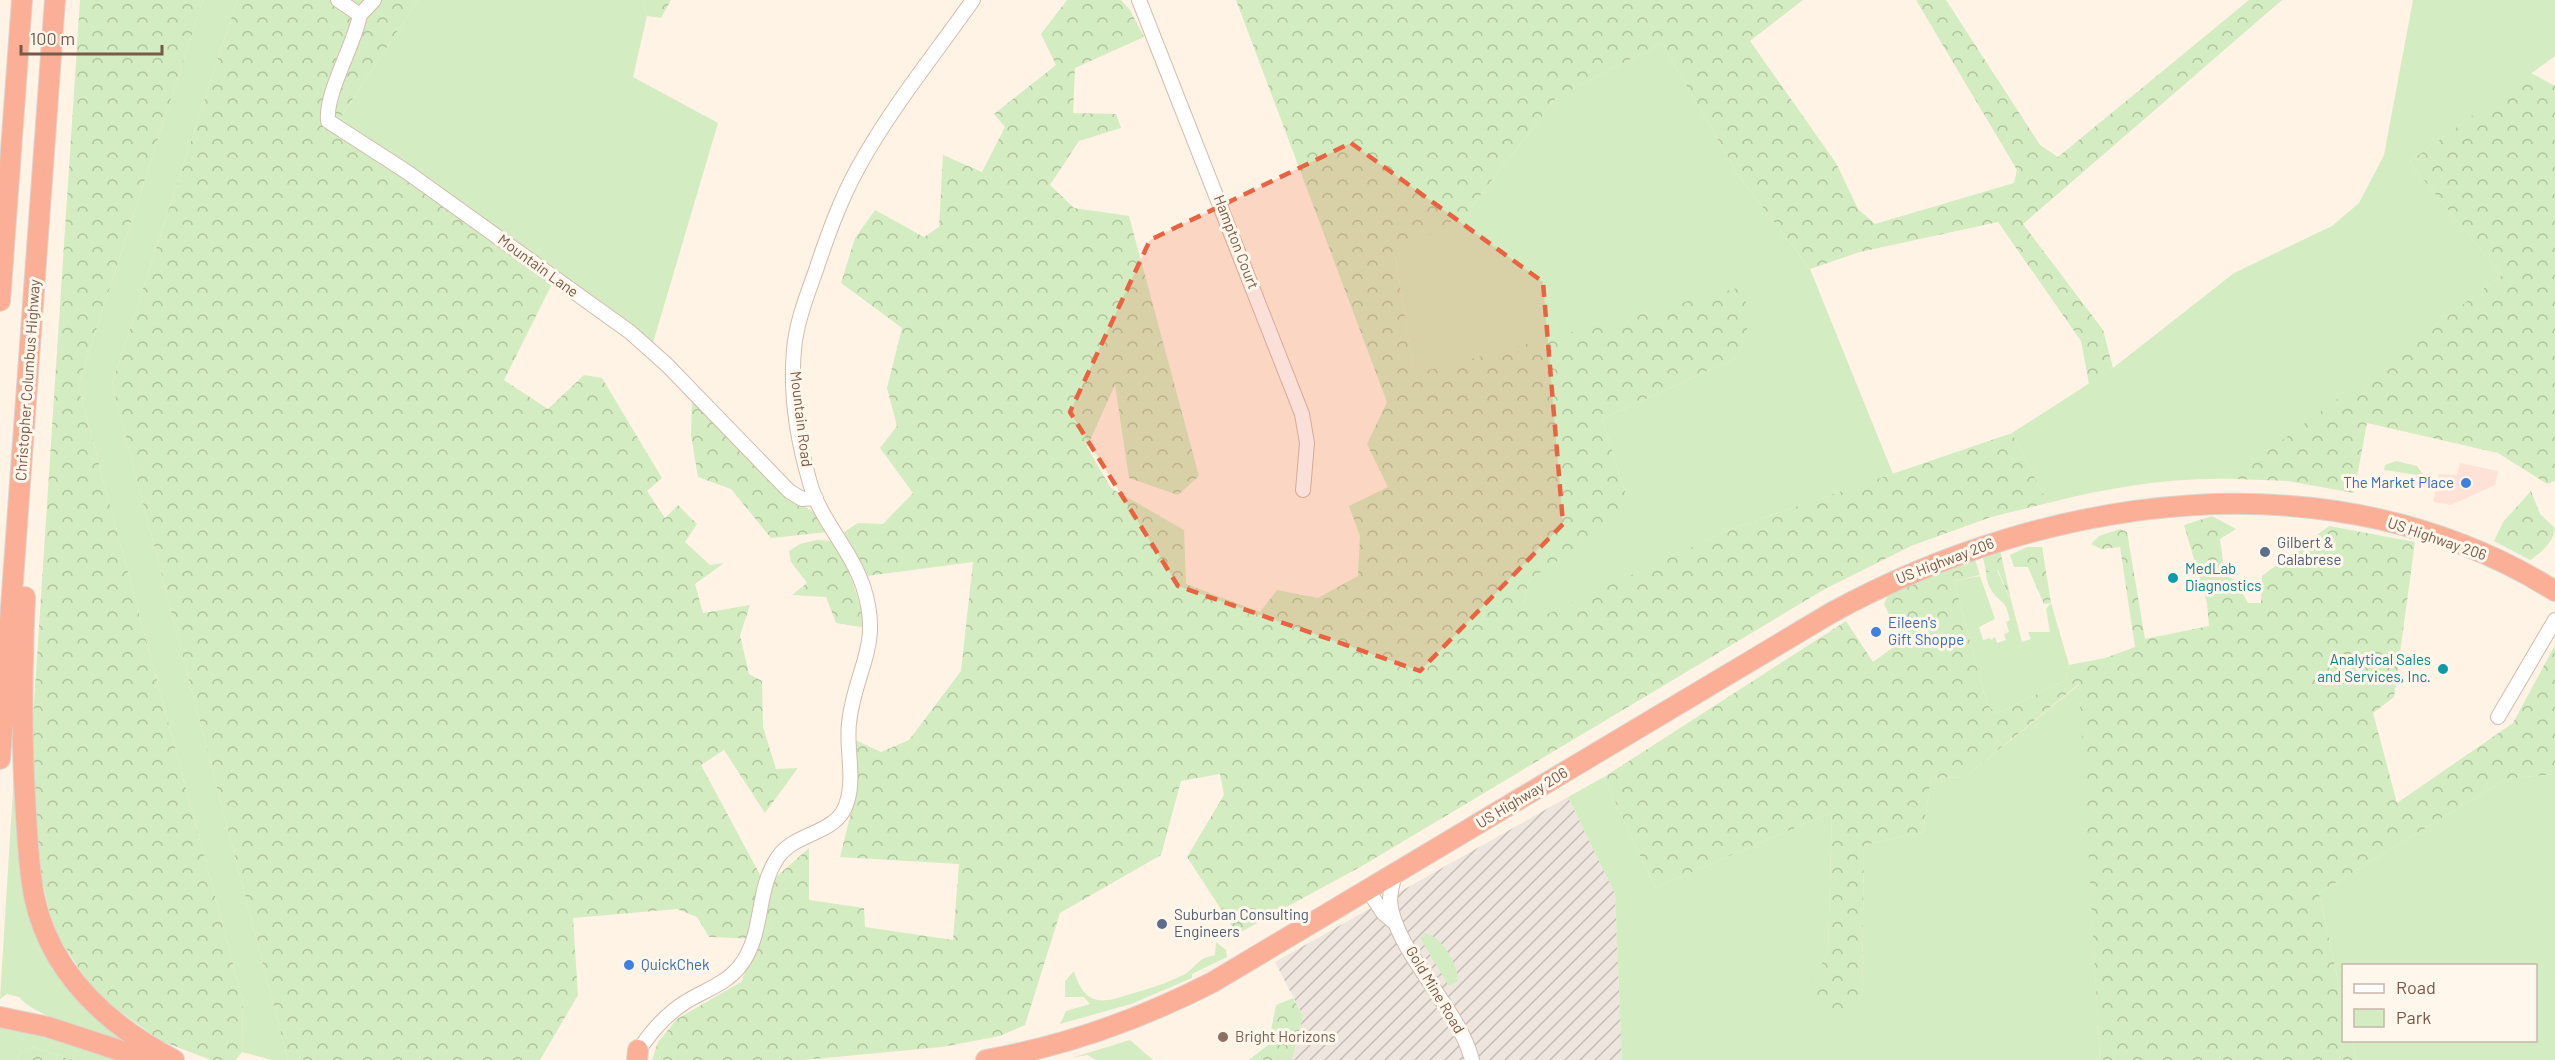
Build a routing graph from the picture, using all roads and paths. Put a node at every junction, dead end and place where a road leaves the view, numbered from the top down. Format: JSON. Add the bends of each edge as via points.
{"nodes":[{"id":1,"x":22,"y":0,"type":"edge"},
{"id":2,"x":55,"y":0,"type":"edge"},
{"id":3,"x":338,"y":0,"type":"edge"},
{"id":4,"x":374,"y":0,"type":"edge"},
{"id":5,"x":973,"y":0,"type":"edge"},
{"id":6,"x":1139,"y":0,"type":"edge"},
{"id":7,"x":360,"y":15,"type":"junction"},
{"id":8,"x":0,"y":301,"type":"edge"},
{"id":9,"x":29,"y":364,"type":"junction"},
{"id":10,"x":1303,"y":490,"type":"dead end"},
{"id":11,"x":816,"y":498,"type":"junction"},
{"id":12,"x":2555,"y":591,"type":"edge"},
{"id":13,"x":2555,"y":620,"type":"edge"},
{"id":14,"x":2498,"y":717,"type":"dead end"},
{"id":15,"x":0,"y":759,"type":"edge"},
{"id":16,"x":1395,"y":874,"type":"junction"},
{"id":17,"x":1368,"y":890,"type":"junction"},
{"id":18,"x":1394,"y":922,"type":"junction"},
{"id":19,"x":0,"y":1017,"type":"edge"},
{"id":20,"x":1035,"y":1054,"type":"edge"},
{"id":21,"x":636,"y":1057,"type":"edge"},
{"id":22,"x":149,"y":1060,"type":"edge"},
{"id":23,"x":174,"y":1060,"type":"edge"},
{"id":24,"x":986,"y":1060,"type":"edge"},
{"id":25,"x":1472,"y":1060,"type":"edge"}],
"edges":[{"from":1,"to":8,"type":"highway"},
{"from":2,"to":9,"type":"highway","name":"Christopher Columbus Highway"},
{"from":3,"to":7,"type":"street"},
{"from":4,"to":7,"type":"street"},
{"from":5,"to":11,"type":"street","name":"Mountain Road","via":[[859,165],[836,214],[804,305],[794,345],[793,374],[801,446]]},
{"from":6,"to":10,"type":"street","name":"Hampton Court","via":[[1302,414],[1307,443]]},
{"from":7,"to":11,"type":"street","name":"Mountain Lane","via":[[327,109],[328,121],[407,172],[630,332],[789,491],[802,499]]},
{"from":9,"to":15,"type":"highway","name":"Christopher Columbus Highway"},
{"from":9,"to":23,"type":"highway","via":[[31,491],[22,702],[34,896],[52,946],[83,992],[133,1036]]},
{"from":11,"to":21,"type":"street","name":"Mountain Road","via":[[853,559],[868,609],[868,655],[849,719],[847,803],[834,823],[802,838],[778,857],[764,888],[751,948],[739,967],[727,979],[669,1014]]},
{"from":12,"to":16,"type":"highway","name":"US Highway 206","via":[[2505,564],[2431,535],[2373,518],[2325,510],[2258,504],[2191,505],[2116,513],[2048,527],[1946,559],[1858,598]]},
{"from":13,"to":14,"type":"street"},
{"from":16,"to":17,"type":"highway","name":"US Highway 206"},
{"from":16,"to":18,"type":"street","name":"Gold Mine Road","via":[[1390,898]]},
{"from":17,"to":18,"type":"street","name":"Gold Mine Road"},
{"from":17,"to":20,"type":"highway","name":"US Highway 206","via":[[1174,1002]]},
{"from":18,"to":25,"type":"street","name":"Gold Mine Road","via":[[1456,1025]]},
{"from":19,"to":22,"type":"highway","via":[[48,1027]]},
{"from":20,"to":24,"type":"highway","name":"US Highway 206"}]}
